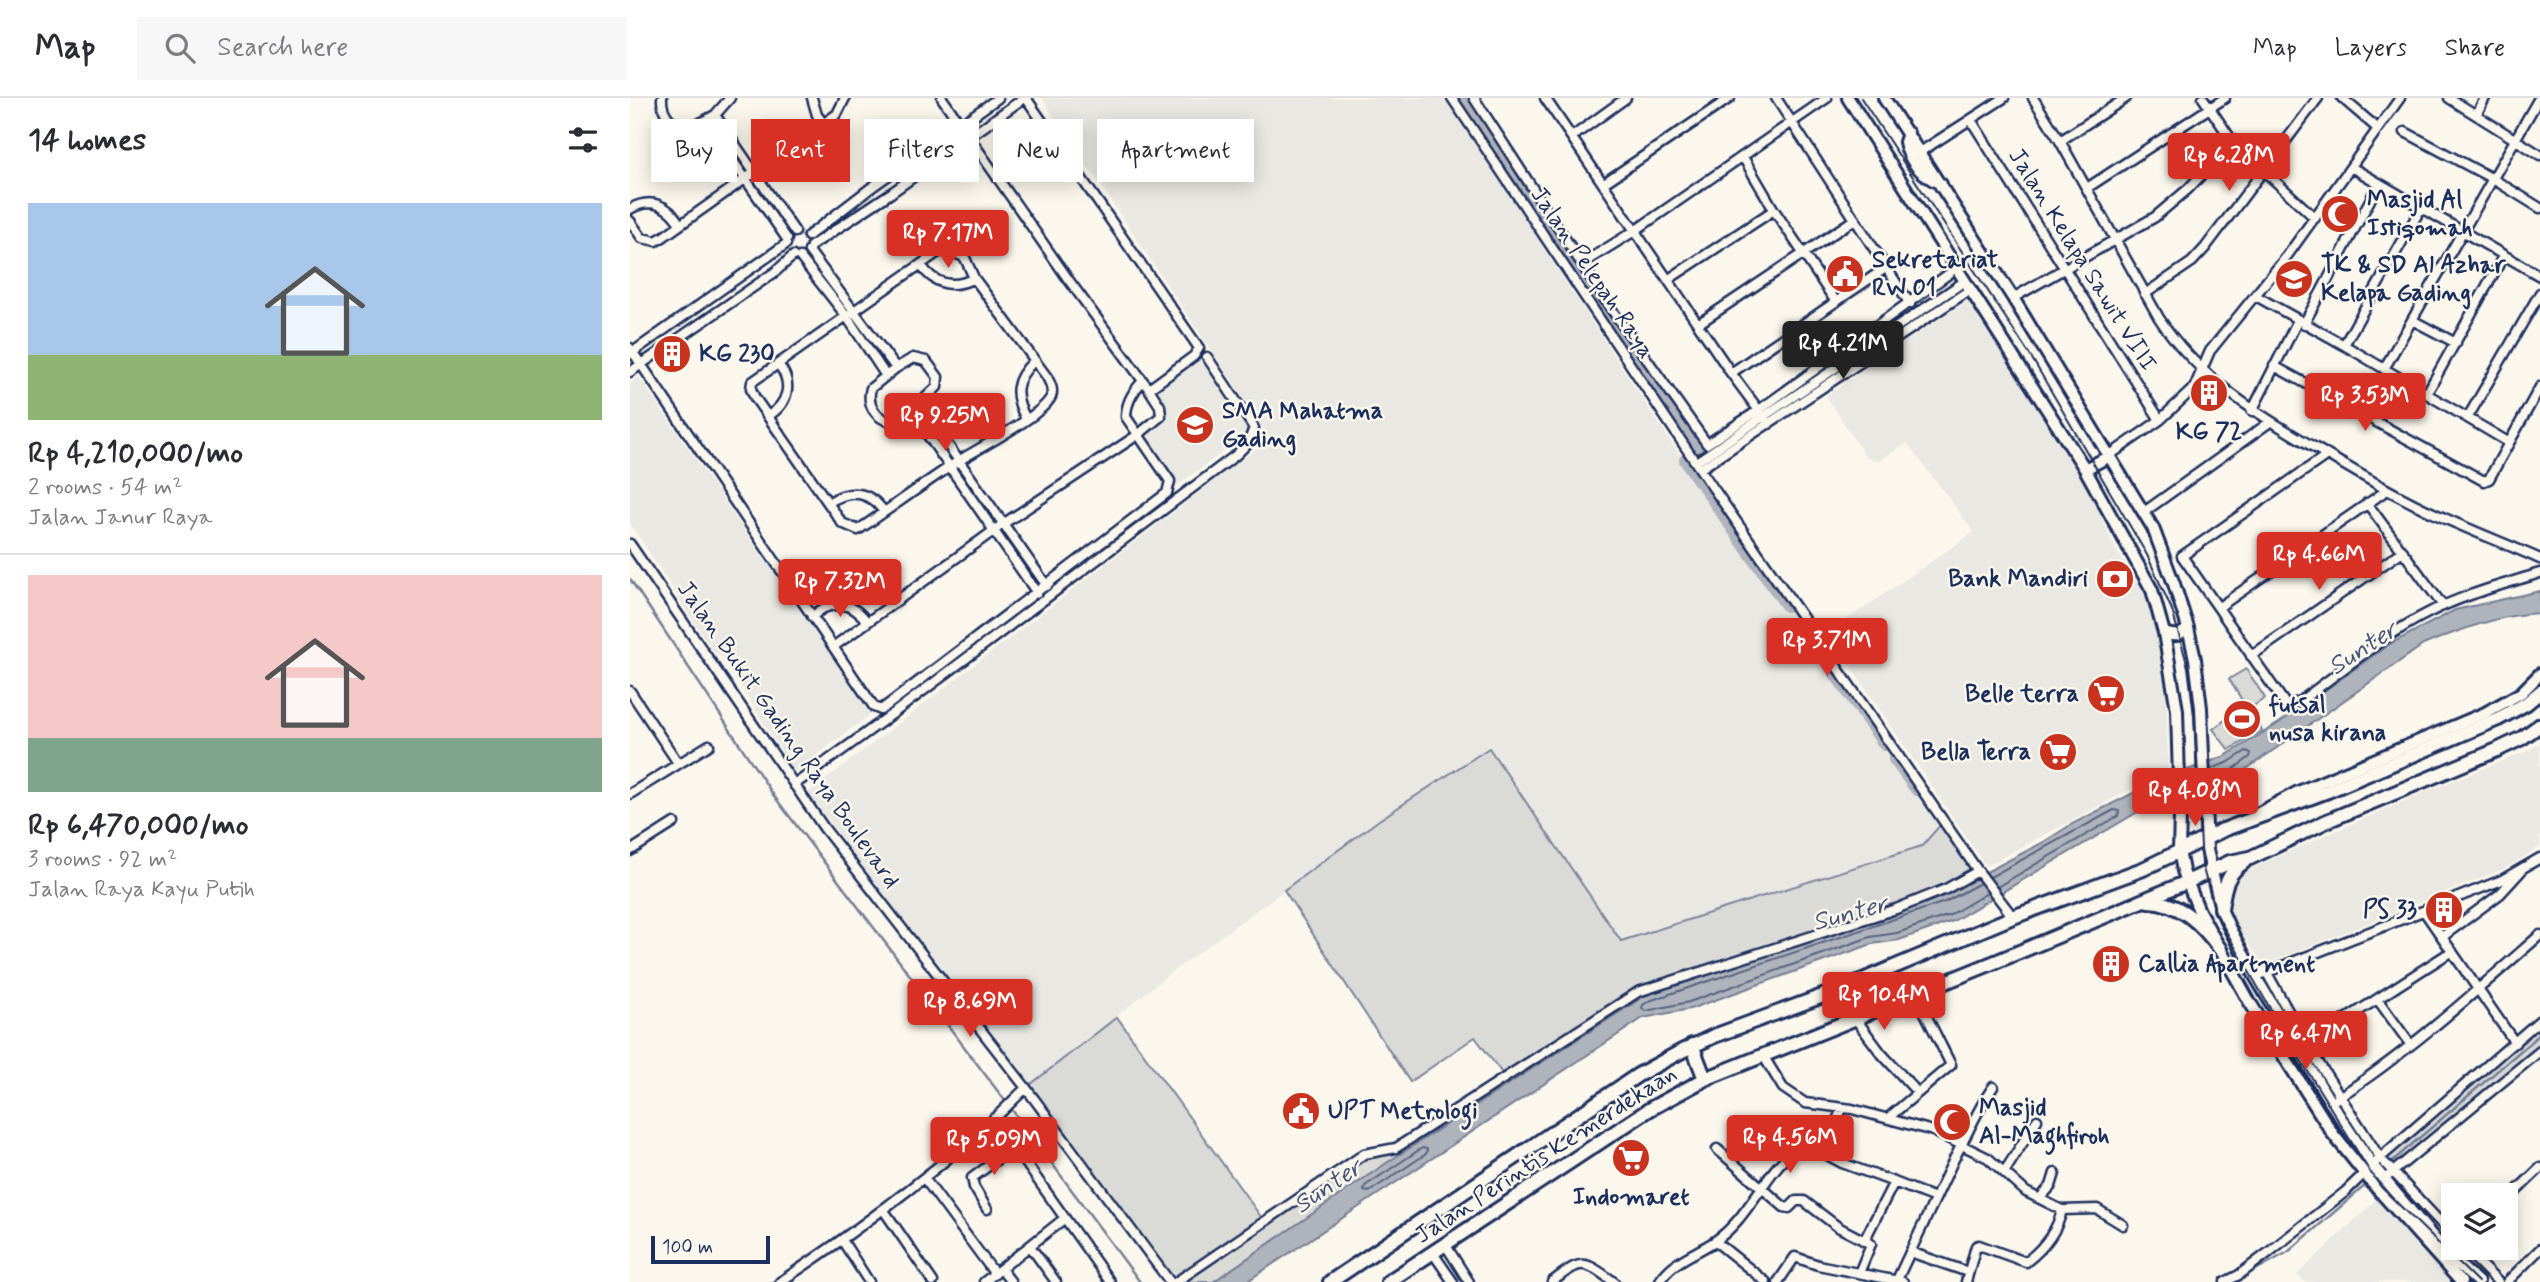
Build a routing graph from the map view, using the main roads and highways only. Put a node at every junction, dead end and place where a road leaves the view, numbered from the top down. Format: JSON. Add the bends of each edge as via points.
{"nodes":[{"id":1,"x":1848,"y":98,"type":"edge"},
{"id":2,"x":1884,"y":98,"type":"edge"},
{"id":3,"x":1916,"y":155,"type":"junction"},
{"id":4,"x":1893,"y":169,"type":"junction"},
{"id":5,"x":2108,"y":456,"type":"junction"},
{"id":6,"x":2085,"y":469,"type":"junction"},
{"id":7,"x":2188,"y":628,"type":"junction"},
{"id":8,"x":2164,"y":633,"type":"junction"},
{"id":9,"x":2540,"y":674,"type":"edge"},
{"id":10,"x":2540,"y":692,"type":"edge"},
{"id":11,"x":2540,"y":725,"type":"edge"},
{"id":12,"x":2251,"y":818,"type":"junction"},
{"id":13,"x":2205,"y":838,"type":"junction"},
{"id":14,"x":2179,"y":851,"type":"junction"},
{"id":15,"x":2250,"y":858,"type":"junction"},
{"id":16,"x":2211,"y":871,"type":"junction"},
{"id":17,"x":2187,"y":882,"type":"junction"},
{"id":18,"x":2141,"y":900,"type":"junction"},
{"id":19,"x":2221,"y":909,"type":"junction"},
{"id":20,"x":2220,"y":949,"type":"junction"},
{"id":21,"x":1692,"y":1045,"type":"junction"},
{"id":22,"x":1705,"y":1079,"type":"junction"},
{"id":23,"x":2378,"y":1172,"type":"junction"},
{"id":24,"x":1330,"y":1282,"type":"edge"},
{"id":25,"x":1388,"y":1282,"type":"edge"},
{"id":26,"x":2461,"y":1282,"type":"edge"},
{"id":27,"x":2478,"y":1282,"type":"edge"}],
"edges":[{"from":1,"to":4,"type":"main road"},
{"from":2,"to":3,"type":"main road"},
{"from":3,"to":4,"type":"main road"},
{"from":3,"to":5,"type":"main road","via":[[1941,184]]},
{"from":4,"to":6,"type":"main road"},
{"from":5,"to":6,"type":"main road"},
{"from":5,"to":7,"type":"main road","via":[[2153,528]]},
{"from":6,"to":8,"type":"main road","via":[[2152,590]]},
{"from":7,"to":8,"type":"main road","via":[[2173,636]]},
{"from":7,"to":13,"type":"main road","via":[[2198,683]]},
{"from":8,"to":14,"type":"main road","via":[[2177,710]]},
{"from":9,"to":12,"type":"main road","name":"Jalan Perintis Kemerdekaan","via":[[2499,706],[2282,800]]},
{"from":10,"to":12,"type":"highway","name":"Jalan Perintis Kemerdekaan","via":[[2498,719],[2328,791]]},
{"from":11,"to":15,"type":"highway","name":"Jalan Perintis Kemerdekaan","via":[[2497,750]]},
{"from":12,"to":13,"type":"highway","name":"Jalan Perintis Kemerdekaan"},
{"from":13,"to":14,"type":"highway","name":"Jalan Perintis Kemerdekaan"},
{"from":13,"to":16,"type":"main road"},
{"from":14,"to":17,"type":"main road"},
{"from":14,"to":21,"type":"highway","name":"Jalan Perintis Kemerdekaan"},
{"from":15,"to":16,"type":"highway","name":"Jalan Perintis Kemerdekaan"},
{"from":15,"to":19,"type":"highway","via":[[2230,875]]},
{"from":16,"to":17,"type":"highway","name":"Jalan Perintis Kemerdekaan"},
{"from":16,"to":19,"type":"main road"},
{"from":17,"to":18,"type":"highway","name":"Jalan Perintis Kemerdekaan"},
{"from":17,"to":20,"type":"main road"},
{"from":18,"to":20,"type":"highway","via":[[2161,901],[2181,910]]},
{"from":18,"to":22,"type":"highway","name":"Jalan Perintis Kemerdekaan"},
{"from":19,"to":23,"type":"main road","via":[[2247,961],[2261,974]]},
{"from":20,"to":23,"type":"main road","via":[[2333,1134]]},
{"from":21,"to":22,"type":"highway"},
{"from":21,"to":24,"type":"highway","name":"Jalan Perintis Kemerdekaan","via":[[1639,1075]]},
{"from":22,"to":25,"type":"highway","name":"Jalan Perintis Kemerdekaan","via":[[1650,1109]]},
{"from":23,"to":26,"type":"main road"},
{"from":23,"to":27,"type":"main road","via":[[2449,1256]]}]}
